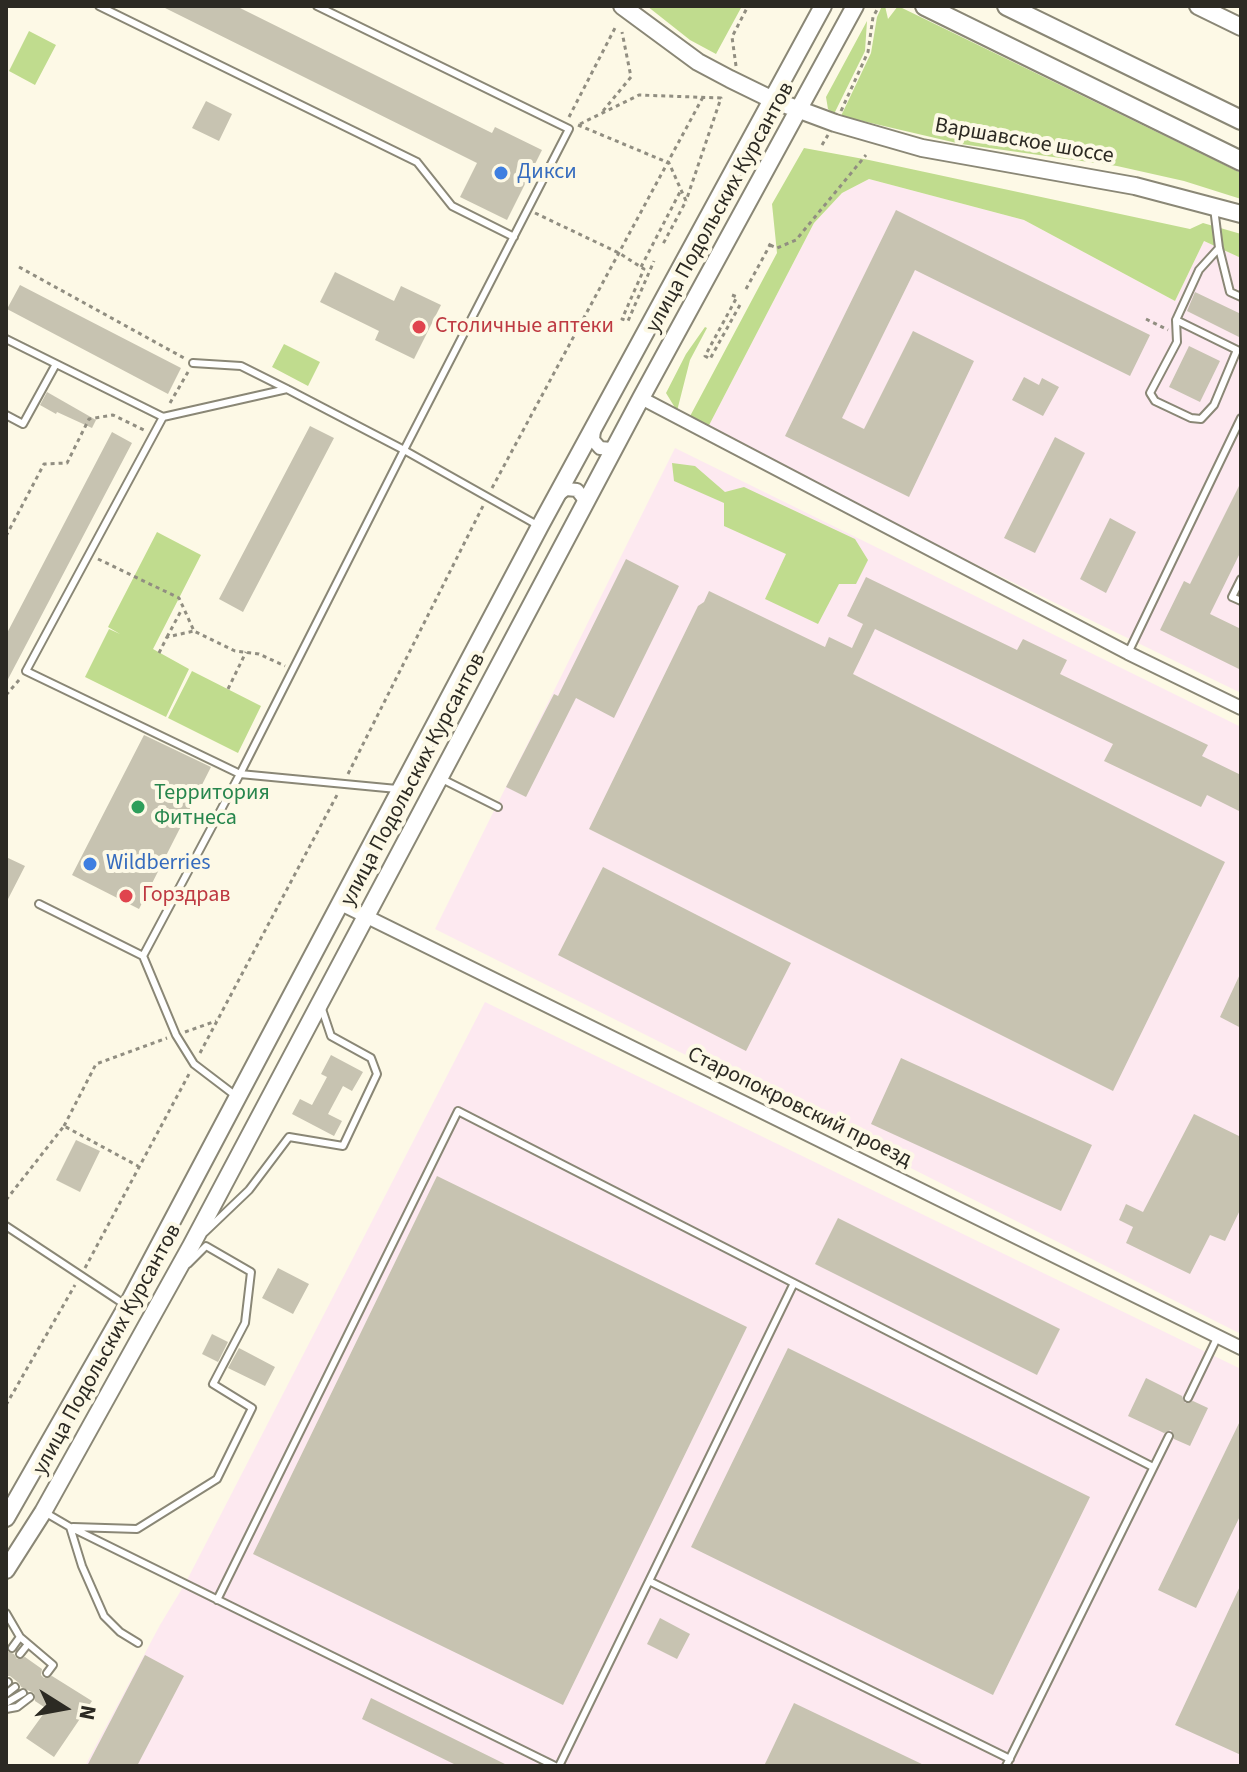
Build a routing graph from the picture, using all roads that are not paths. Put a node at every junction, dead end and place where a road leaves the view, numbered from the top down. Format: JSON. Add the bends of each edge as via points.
{"nodes":[{"id":1,"x":99,"y":6,"type":"edge"},
{"id":2,"x":317,"y":6,"type":"edge"},
{"id":3,"x":622,"y":6,"type":"edge"},
{"id":4,"x":823,"y":6,"type":"edge"},
{"id":5,"x":855,"y":6,"type":"edge"},
{"id":6,"x":925,"y":6,"type":"edge"},
{"id":7,"x":1007,"y":6,"type":"edge"},
{"id":8,"x":1198,"y":6,"type":"edge"},
{"id":9,"x":1241,"y":27,"type":"edge"},
{"id":10,"x":773,"y":100,"type":"junction"},
{"id":11,"x":800,"y":111,"type":"junction"},
{"id":12,"x":1241,"y":120,"type":"edge"},
{"id":13,"x":1241,"y":161,"type":"edge"},
{"id":14,"x":1213,"y":205,"type":"junction"},
{"id":15,"x":1241,"y":214,"type":"edge"},
{"id":16,"x":514,"y":237,"type":"junction"},
{"id":17,"x":1219,"y":248,"type":"junction"},
{"id":18,"x":1241,"y":297,"type":"edge"},
{"id":19,"x":1176,"y":320,"type":"junction"},
{"id":20,"x":6,"y":339,"type":"edge"},
{"id":21,"x":1239,"y":354,"type":"edge"},
{"id":22,"x":193,"y":363,"type":"road end"},
{"id":23,"x":56,"y":364,"type":"junction"},
{"id":24,"x":287,"y":389,"type":"junction"},
{"id":25,"x":641,"y":398,"type":"junction"},
{"id":26,"x":6,"y":415,"type":"edge"},
{"id":27,"x":163,"y":417,"type":"junction"},
{"id":28,"x":1241,"y":418,"type":"edge"},
{"id":29,"x":594,"y":429,"type":"junction"},
{"id":30,"x":619,"y":442,"type":"junction"},
{"id":31,"x":404,"y":450,"type":"junction"},
{"id":32,"x":557,"y":496,"type":"junction"},
{"id":33,"x":583,"y":510,"type":"junction"},
{"id":34,"x":540,"y":526,"type":"junction"},
{"id":35,"x":1241,"y":579,"type":"edge"},
{"id":36,"x":1241,"y":601,"type":"edge"},
{"id":37,"x":1128,"y":653,"type":"junction"},
{"id":38,"x":1241,"y":708,"type":"edge"},
{"id":39,"x":240,"y":774,"type":"junction"},
{"id":40,"x":440,"y":778,"type":"junction"},
{"id":41,"x":401,"y":789,"type":"junction"},
{"id":42,"x":498,"y":807,"type":"dead end"},
{"id":43,"x":339,"y":903,"type":"junction"},
{"id":44,"x":39,"y":904,"type":"dead end"},
{"id":45,"x":366,"y":917,"type":"junction"},
{"id":46,"x":143,"y":956,"type":"junction"},
{"id":47,"x":320,"y":1004,"type":"junction"},
{"id":48,"x":236,"y":1096,"type":"junction"},
{"id":49,"x":6,"y":1226,"type":"edge"},
{"id":50,"x":191,"y":1246,"type":"junction"},
{"id":51,"x":175,"y":1276,"type":"junction"},
{"id":52,"x":794,"y":1283,"type":"junction"},
{"id":53,"x":127,"y":1306,"type":"junction"},
{"id":54,"x":1218,"y":1336,"type":"junction"},
{"id":55,"x":1241,"y":1348,"type":"edge"},
{"id":56,"x":1188,"y":1398,"type":"dead end"},
{"id":57,"x":1169,"y":1436,"type":"dead end"},
{"id":58,"x":1153,"y":1467,"type":"junction"},
{"id":59,"x":43,"y":1512,"type":"junction"},
{"id":60,"x":6,"y":1518,"type":"edge"},
{"id":61,"x":70,"y":1527,"type":"junction"},
{"id":62,"x":6,"y":1570,"type":"edge"},
{"id":63,"x":649,"y":1581,"type":"junction"},
{"id":64,"x":217,"y":1600,"type":"junction"},
{"id":65,"x":6,"y":1613,"type":"edge"},
{"id":66,"x":20,"y":1637,"type":"junction"},
{"id":67,"x":138,"y":1643,"type":"dead end"},
{"id":68,"x":12,"y":1648,"type":"dead end"},
{"id":69,"x":34,"y":1649,"type":"junction"},
{"id":70,"x":27,"y":1658,"type":"dead end"},
{"id":71,"x":44,"y":1670,"type":"dead end"},
{"id":72,"x":10,"y":1684,"type":"edge"},
{"id":73,"x":23,"y":1693,"type":"dead end"},
{"id":74,"x":6,"y":1694,"type":"edge"},
{"id":75,"x":30,"y":1697,"type":"dead end"},
{"id":76,"x":6,"y":1703,"type":"edge"},
{"id":77,"x":6,"y":1709,"type":"edge"},
{"id":78,"x":1008,"y":1763,"type":"edge"},
{"id":79,"x":557,"y":1766,"type":"edge"}],
"edges":[{"from":1,"to":16,"type":"lane","via":[[417,162],[452,206]]},
{"from":2,"to":16,"type":"lane","via":[[569,129]]},
{"from":3,"to":10,"type":"main road","name":"Варшавское шоссе","via":[[698,62]]},
{"from":4,"to":10,"type":"main road","name":"улица Подольских Курсантов"},
{"from":5,"to":11,"type":"main road","name":"улица Подольских Курсантов"},
{"from":6,"to":13,"type":"main road"},
{"from":7,"to":12,"type":"main road"},
{"from":8,"to":9,"type":"main road"},
{"from":10,"to":11,"type":"main road","name":"Варшавское шоссе"},
{"from":10,"to":29,"type":"main road","name":"улица Подольских Курсантов"},
{"from":11,"to":14,"type":"main road","name":"Варшавское шоссе","via":[[922,148]]},
{"from":11,"to":25,"type":"main road","name":"улица Подольских Курсантов"},
{"from":14,"to":15,"type":"main road","name":"Варшавское шоссе"},
{"from":14,"to":17,"type":"lane"},
{"from":16,"to":31,"type":"lane"},
{"from":17,"to":18,"type":"lane","via":[[1230,292]]},
{"from":17,"to":19,"type":"lane","via":[[1199,270]]},
{"from":19,"to":21,"type":"lane"},
{"from":19,"to":21,"type":"lane","via":[[1177,342],[1150,393],[1155,401],[1201,419],[1214,405]]},
{"from":20,"to":23,"type":"lane"},
{"from":22,"to":24,"type":"lane","via":[[241,366]]},
{"from":23,"to":26,"type":"lane","via":[[23,424]]},
{"from":23,"to":27,"type":"lane"},
{"from":24,"to":27,"type":"lane"},
{"from":24,"to":31,"type":"lane"},
{"from":25,"to":30,"type":"main road","name":"улица Подольских Курсантов"},
{"from":25,"to":37,"type":"street"},
{"from":27,"to":39,"type":"lane","via":[[26,671]]},
{"from":28,"to":37,"type":"lane"},
{"from":29,"to":30,"type":"street","via":[[593,440],[600,448],[611,449]]},
{"from":29,"to":32,"type":"main road","name":"улица Подольских Курсантов"},
{"from":30,"to":33,"type":"main road","name":"улица Подольских Курсантов"},
{"from":31,"to":34,"type":"lane"},
{"from":31,"to":39,"type":"lane"},
{"from":32,"to":33,"type":"street","via":[[566,489],[577,490],[584,499]]},
{"from":32,"to":34,"type":"main road","name":"улица Подольских Курсантов"},
{"from":33,"to":40,"type":"main road","name":"улица Подольских Курсантов"},
{"from":34,"to":41,"type":"main road","name":"улица Подольских Курсантов"},
{"from":35,"to":36,"type":"lane","via":[[1232,597]]},
{"from":37,"to":38,"type":"street"},
{"from":39,"to":41,"type":"lane"},
{"from":39,"to":46,"type":"lane"},
{"from":40,"to":42,"type":"lane"},
{"from":40,"to":45,"type":"main road","name":"улица Подольских Курсантов"},
{"from":41,"to":43,"type":"main road","name":"улица Подольских Курсантов"},
{"from":43,"to":45,"type":"street","name":"Старопокровский проезд"},
{"from":43,"to":48,"type":"main road","name":"улица Подольских Курсантов"},
{"from":44,"to":46,"type":"lane"},
{"from":45,"to":47,"type":"main road","name":"улица Подольских Курсантов"},
{"from":45,"to":54,"type":"street","name":"Старопокровский проезд"},
{"from":46,"to":48,"type":"lane","via":[[194,1064]]},
{"from":47,"to":50,"type":"main road","name":"улица Подольских Курсантов"},
{"from":47,"to":50,"type":"lane","via":[[331,1036],[371,1058],[377,1074],[343,1146],[289,1137],[249,1190]]},
{"from":48,"to":53,"type":"main road","name":"улица Подольских Курсантов"},
{"from":49,"to":53,"type":"lane"},
{"from":50,"to":51,"type":"main road","name":"улица Подольских Курсантов"},
{"from":51,"to":59,"type":"main road","name":"улица Подольских Курсантов"},
{"from":51,"to":61,"type":"lane","via":[[206,1246],[251,1272],[245,1323],[213,1384],[252,1408],[217,1479],[137,1529]]},
{"from":52,"to":58,"type":"lane"},
{"from":52,"to":63,"type":"lane"},
{"from":52,"to":64,"type":"lane","via":[[458,1111]]},
{"from":53,"to":60,"type":"main road","name":"улица Подольских Курсантов"},
{"from":54,"to":55,"type":"street","name":"Старопокровский проезд"},
{"from":54,"to":56,"type":"lane"},
{"from":57,"to":58,"type":"lane"},
{"from":58,"to":78,"type":"lane"},
{"from":59,"to":61,"type":"lane"},
{"from":59,"to":62,"type":"main road","name":"улица Подольских Курсантов"},
{"from":61,"to":64,"type":"lane"},
{"from":61,"to":67,"type":"lane","via":[[104,1616]]},
{"from":63,"to":78,"type":"lane"},
{"from":63,"to":79,"type":"lane"},
{"from":64,"to":79,"type":"lane"},
{"from":65,"to":66,"type":"lane"},
{"from":66,"to":68,"type":"lane"},
{"from":66,"to":69,"type":"lane"},
{"from":69,"to":70,"type":"lane"},
{"from":69,"to":71,"type":"lane","via":[[53,1665]]},
{"from":72,"to":74,"type":"lane"},
{"from":73,"to":76,"type":"lane"},
{"from":75,"to":77,"type":"lane"}]}
